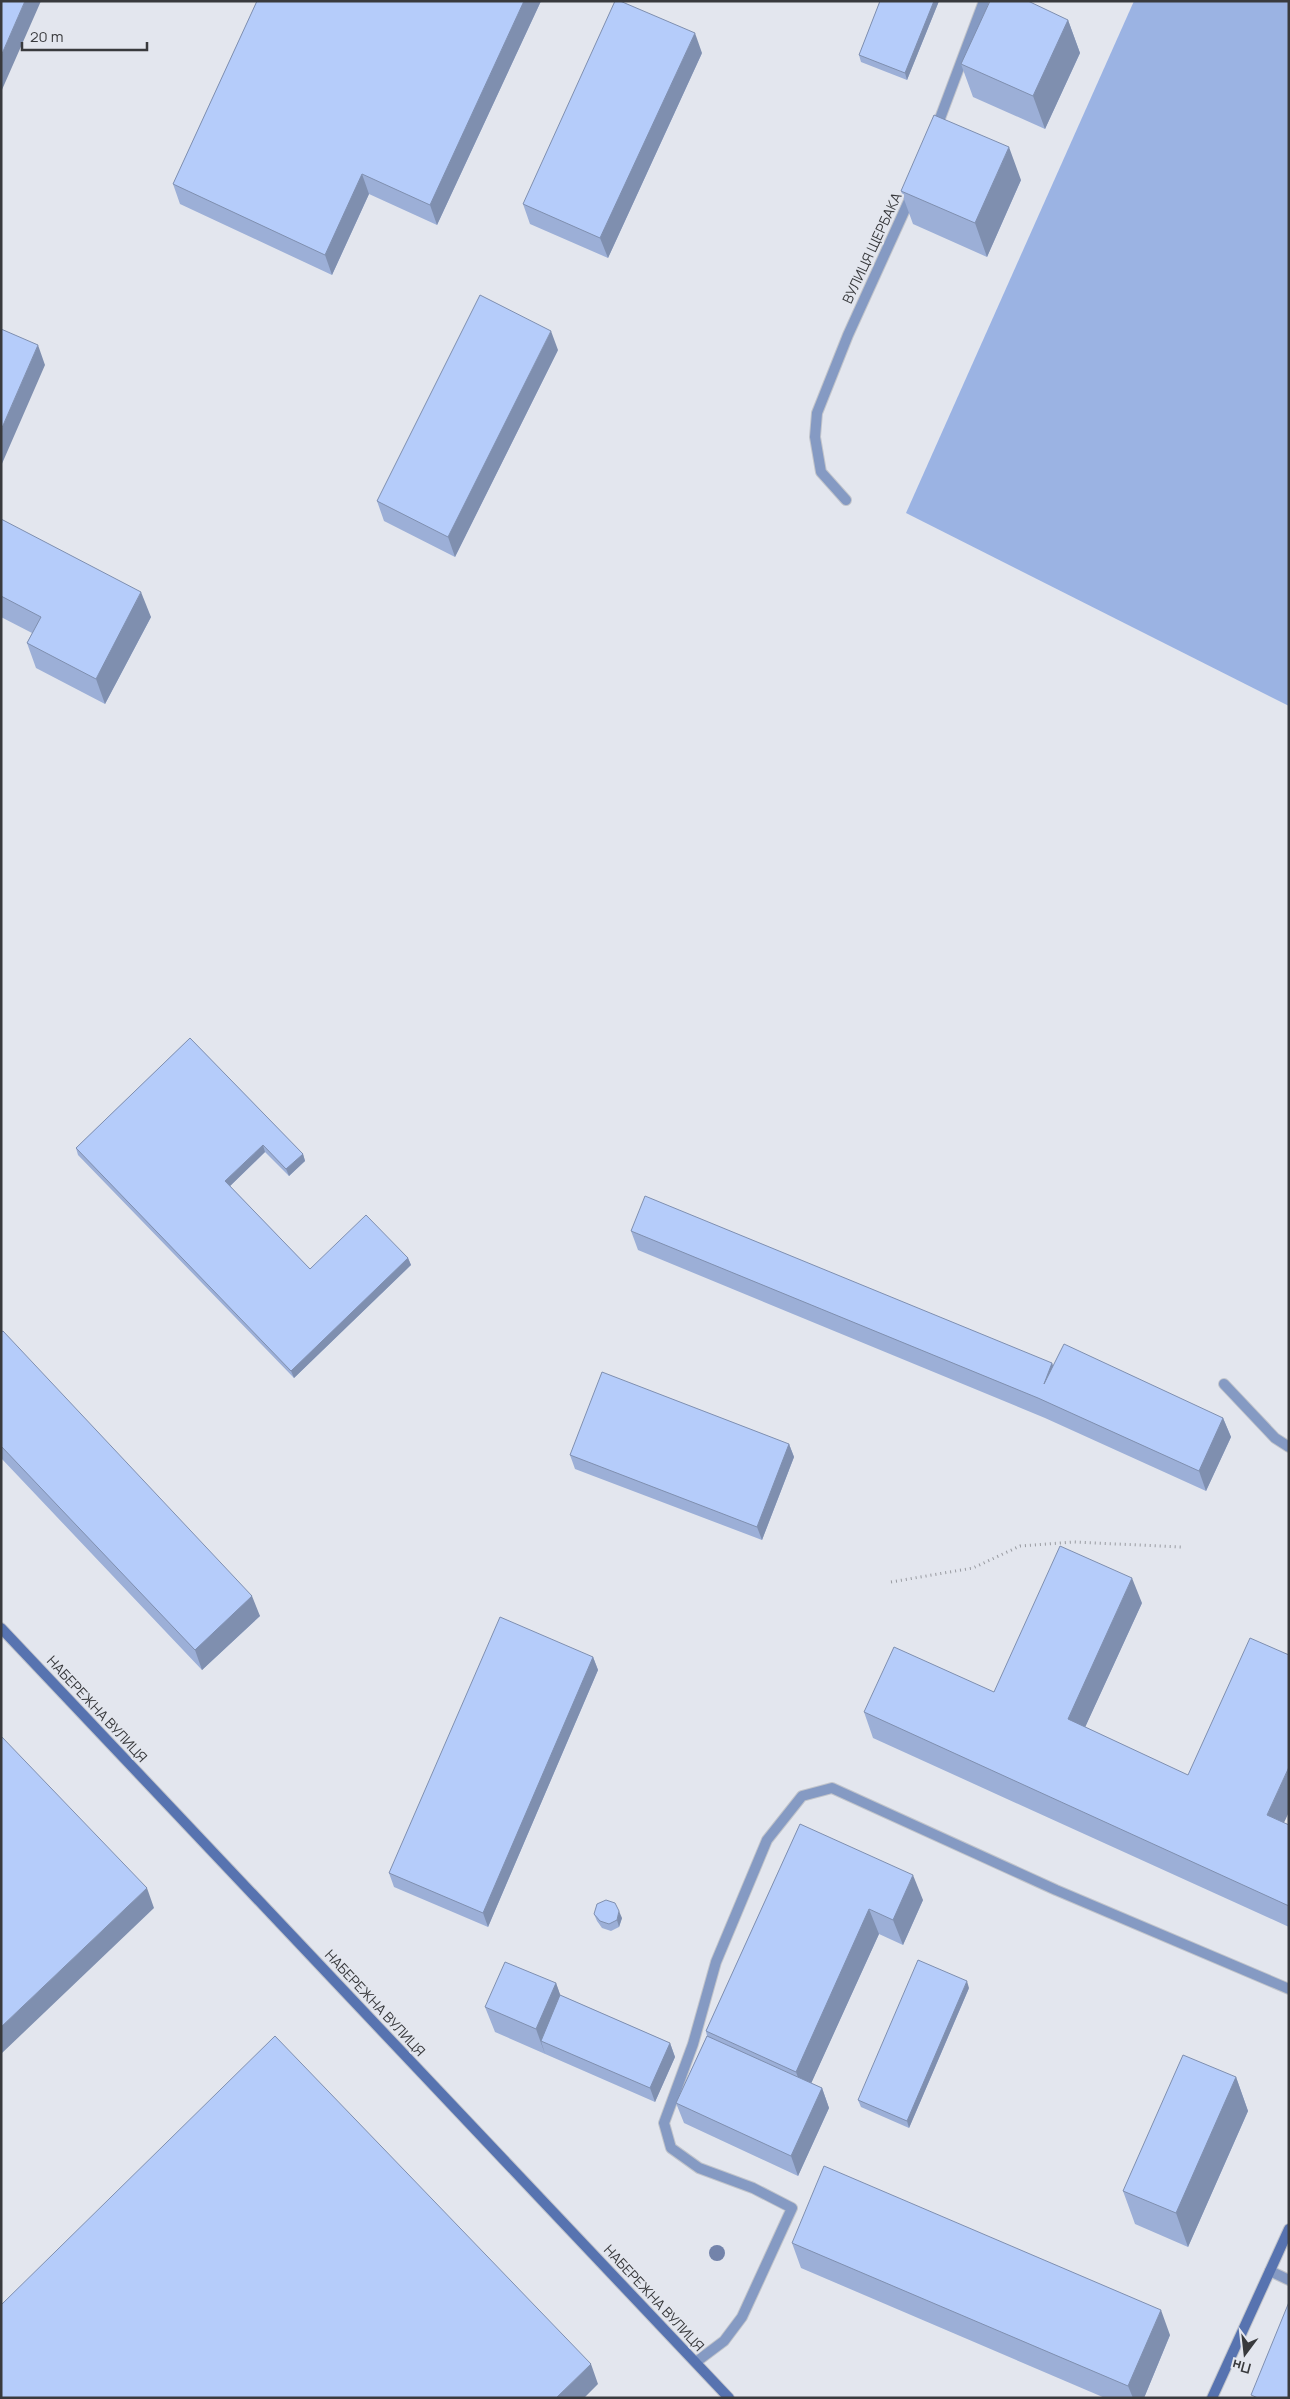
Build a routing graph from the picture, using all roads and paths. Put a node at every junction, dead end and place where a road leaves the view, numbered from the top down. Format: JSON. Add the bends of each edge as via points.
{"nodes":[{"id":1,"x":984,"y":1,"type":"edge"},
{"id":2,"x":934,"y":136,"type":"edge"},
{"id":3,"x":917,"y":181,"type":"edge"},
{"id":4,"x":846,"y":500,"type":"dead end"},
{"id":5,"x":1224,"y":1384,"type":"dead end"},
{"id":6,"x":1289,"y":1446,"type":"edge"},
{"id":7,"x":1182,"y":1547,"type":"dead end"},
{"id":8,"x":891,"y":1582,"type":"dead end"},
{"id":9,"x":1,"y":1628,"type":"edge"},
{"id":10,"x":1289,"y":1988,"type":"edge"},
{"id":11,"x":1289,"y":2229,"type":"edge"},
{"id":12,"x":1270,"y":2271,"type":"junction"},
{"id":13,"x":1289,"y":2280,"type":"edge"},
{"id":14,"x":696,"y":2362,"type":"junction"},
{"id":15,"x":729,"y":2398,"type":"edge"},
{"id":16,"x":1212,"y":2398,"type":"edge"}],
"edges":[{"from":1,"to":2,"type":"street"},
{"from":3,"to":4,"type":"street","name":"ВУЛИЦЯ ЩЕРБАКА","via":[[817,413],[815,437],[820,472]]},
{"from":5,"to":6,"type":"street","via":[[1275,1438]]},
{"from":7,"to":8,"type":"path","via":[[1074,1542],[1020,1546],[973,1568]]},
{"from":9,"to":14,"type":"main road","name":"НАБЕРЕЖНА ВУЛИЦЯ"},
{"from":10,"to":14,"type":"street","via":[[1046,1886],[832,1788],[802,1796],[767,1840],[719,1953],[693,2044],[664,2123],[672,2148],[699,2168],[753,2188],[792,2208],[742,2317],[724,2341]]},
{"from":11,"to":12,"type":"main road"},
{"from":12,"to":13,"type":"street"},
{"from":12,"to":16,"type":"main road"},
{"from":14,"to":15,"type":"main road","name":"НАБЕРЕЖНА ВУЛИЦЯ"}]}
